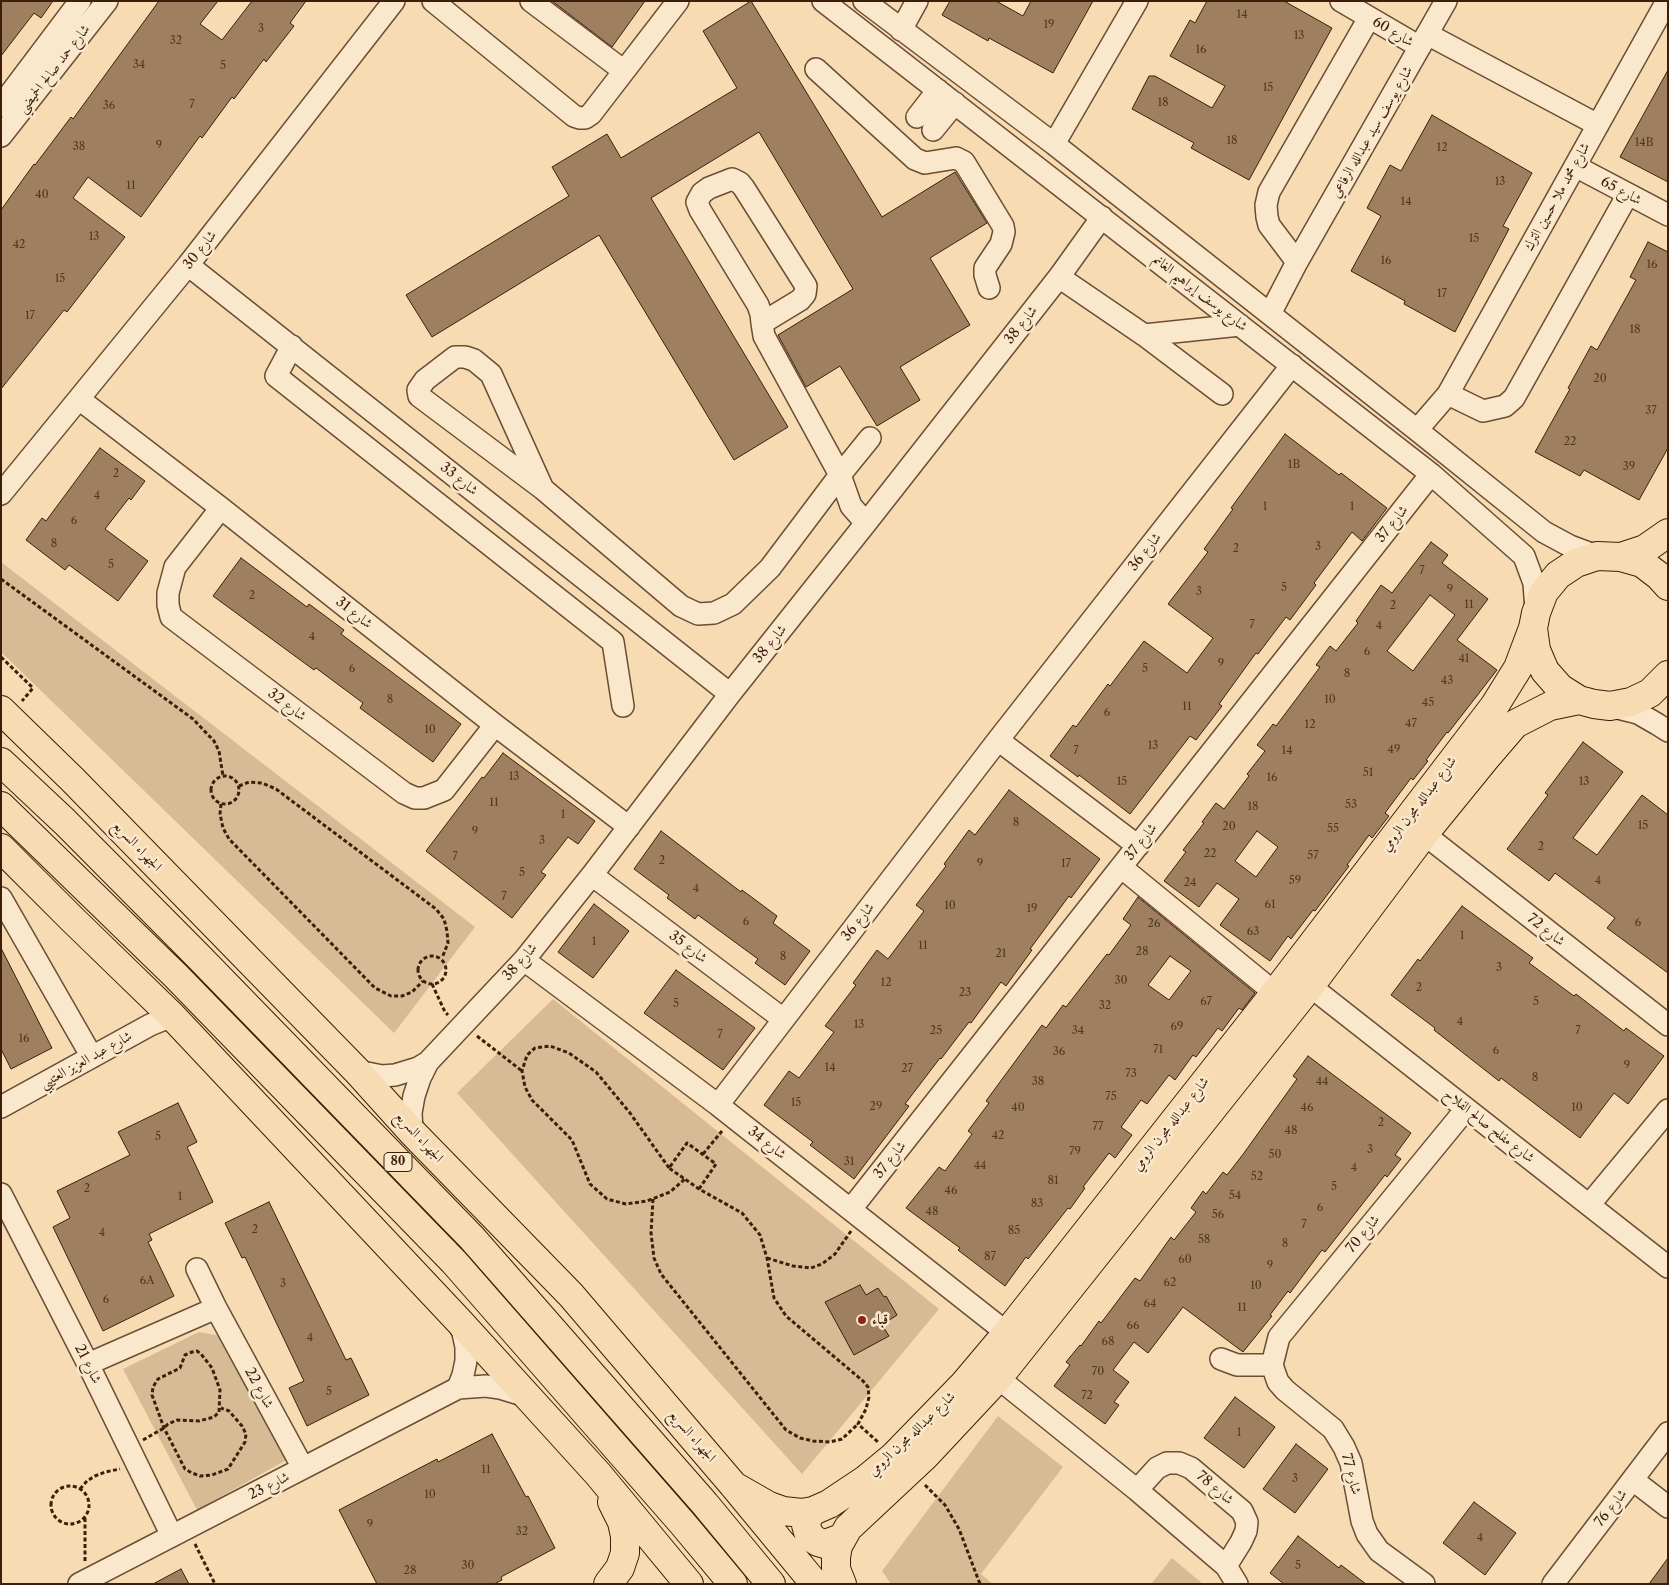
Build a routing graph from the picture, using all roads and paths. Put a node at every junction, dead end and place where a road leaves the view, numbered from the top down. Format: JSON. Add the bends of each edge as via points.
{"nodes":[{"id":1,"x":80,"y":1,"type":"edge"},
{"id":2,"x":107,"y":1,"type":"edge"},
{"id":3,"x":394,"y":1,"type":"edge"},
{"id":4,"x":433,"y":1,"type":"edge"},
{"id":5,"x":531,"y":1,"type":"edge"},
{"id":6,"x":678,"y":1,"type":"edge"},
{"id":7,"x":824,"y":1,"type":"edge"},
{"id":8,"x":864,"y":1,"type":"edge"},
{"id":9,"x":917,"y":1,"type":"edge"},
{"id":10,"x":1137,"y":1,"type":"edge"},
{"id":11,"x":1341,"y":1,"type":"edge"},
{"id":12,"x":1446,"y":1,"type":"edge"},
{"id":13,"x":1667,"y":1,"type":"edge"},
{"id":14,"x":1369,"y":18,"type":"junction"},
{"id":15,"x":901,"y":30,"type":"junction"},
{"id":16,"x":1424,"y":41,"type":"junction"},
{"id":17,"x":816,"y":68,"type":"dead end"},
{"id":18,"x":624,"y":71,"type":"junction"},
{"id":19,"x":938,"y":90,"type":"junction"},
{"id":20,"x":955,"y":103,"type":"junction"},
{"id":21,"x":1,"y":106,"type":"edge"},
{"id":22,"x":1598,"y":124,"type":"junction"},
{"id":23,"x":923,"y":126,"type":"junction"},
{"id":24,"x":1,"y":136,"type":"edge"},
{"id":25,"x":1054,"y":144,"type":"junction"},
{"id":26,"x":904,"y":150,"type":"junction"},
{"id":27,"x":1575,"y":166,"type":"junction"},
{"id":28,"x":1628,"y":194,"type":"junction"},
{"id":29,"x":1668,"y":216,"type":"edge"},
{"id":30,"x":1102,"y":217,"type":"junction"},
{"id":31,"x":1297,"y":262,"type":"junction"},
{"id":32,"x":188,"y":265,"type":"junction"},
{"id":33,"x":1059,"y":277,"type":"junction"},
{"id":34,"x":989,"y":288,"type":"dead end"},
{"id":35,"x":1270,"y":314,"type":"junction"},
{"id":36,"x":762,"y":323,"type":"junction"},
{"id":37,"x":1240,"y":325,"type":"junction"},
{"id":38,"x":1144,"y":335,"type":"junction"},
{"id":39,"x":292,"y":346,"type":"junction"},
{"id":40,"x":1292,"y":365,"type":"junction"},
{"id":41,"x":1222,"y":394,"type":"dead end"},
{"id":42,"x":1448,"y":394,"type":"junction"},
{"id":43,"x":79,"y":399,"type":"junction"},
{"id":44,"x":1417,"y":430,"type":"junction"},
{"id":45,"x":870,"y":438,"type":"dead end"},
{"id":46,"x":1431,"y":474,"type":"junction"},
{"id":47,"x":840,"y":475,"type":"junction"},
{"id":48,"x":543,"y":489,"type":"junction"},
{"id":49,"x":1,"y":494,"type":"edge"},
{"id":50,"x":221,"y":508,"type":"junction"},
{"id":51,"x":866,"y":523,"type":"junction"},
{"id":52,"x":1668,"y":533,"type":"edge"},
{"id":53,"x":1609,"y":557,"type":"junction"},
{"id":54,"x":1,"y":579,"type":"edge"},
{"id":55,"x":1668,"y":586,"type":"edge"},
{"id":56,"x":1535,"y":620,"type":"junction"},
{"id":57,"x":1,"y":657,"type":"edge"},
{"id":58,"x":1668,"y":675,"type":"edge"},
{"id":59,"x":33,"y":688,"type":"dead end"},
{"id":60,"x":730,"y":694,"type":"junction"},
{"id":61,"x":1579,"y":700,"type":"junction"},
{"id":62,"x":623,"y":706,"type":"dead end"},
{"id":63,"x":1610,"y":706,"type":"junction"},
{"id":64,"x":1,"y":710,"type":"edge"},
{"id":65,"x":495,"y":725,"type":"junction"},
{"id":66,"x":1668,"y":731,"type":"edge"},
{"id":67,"x":998,"y":740,"type":"junction"},
{"id":68,"x":1,"y":762,"type":"edge"},
{"id":69,"x":223,"y":776,"type":"junction"},
{"id":70,"x":239,"y":786,"type":"junction"},
{"id":71,"x":221,"y":804,"type":"junction"},
{"id":72,"x":1,"y":806,"type":"edge"},
{"id":73,"x":629,"y":827,"type":"junction"},
{"id":74,"x":1424,"y":834,"type":"junction"},
{"id":75,"x":1138,"y":846,"type":"junction"},
{"id":76,"x":2,"y":849,"type":"edge"},
{"id":77,"x":1121,"y":867,"type":"junction"},
{"id":78,"x":592,"y":875,"type":"junction"},
{"id":79,"x":1,"y":898,"type":"edge"},
{"id":80,"x":442,"y":958,"type":"junction"},
{"id":81,"x":524,"y":960,"type":"junction"},
{"id":82,"x":423,"y":981,"type":"junction"},
{"id":83,"x":1310,"y":986,"type":"junction"},
{"id":84,"x":1275,"y":993,"type":"junction"},
{"id":85,"x":172,"y":1016,"type":"junction"},
{"id":86,"x":783,"y":1019,"type":"junction"},
{"id":87,"x":1668,"y":1026,"type":"edge"},
{"id":88,"x":92,"y":1057,"type":"junction"},
{"id":89,"x":428,"y":1062,"type":"junction"},
{"id":90,"x":357,"y":1071,"type":"junction"},
{"id":91,"x":1,"y":1107,"type":"edge"},
{"id":92,"x":1466,"y":1109,"type":"junction"},
{"id":93,"x":1668,"y":1110,"type":"edge"},
{"id":94,"x":726,"y":1111,"type":"junction"},
{"id":95,"x":412,"y":1132,"type":"junction"},
{"id":96,"x":703,"y":1154,"type":"junction"},
{"id":97,"x":669,"y":1168,"type":"junction"},
{"id":98,"x":685,"y":1180,"type":"junction"},
{"id":99,"x":699,"y":1189,"type":"junction"},
{"id":100,"x":1,"y":1194,"type":"edge"},
{"id":101,"x":653,"y":1198,"type":"junction"},
{"id":102,"x":1589,"y":1205,"type":"junction"},
{"id":103,"x":856,"y":1213,"type":"junction"},
{"id":104,"x":8,"y":1224,"type":"edge"},
{"id":105,"x":767,"y":1258,"type":"junction"},
{"id":106,"x":1668,"y":1267,"type":"edge"},
{"id":107,"x":197,"y":1269,"type":"dead end"},
{"id":108,"x":216,"y":1308,"type":"junction"},
{"id":109,"x":458,"y":1320,"type":"junction"},
{"id":110,"x":1007,"y":1333,"type":"junction"},
{"id":111,"x":1220,"y":1359,"type":"dead end"},
{"id":112,"x":88,"y":1364,"type":"junction"},
{"id":113,"x":1272,"y":1365,"type":"junction"},
{"id":114,"x":998,"y":1378,"type":"junction"},
{"id":115,"x":458,"y":1388,"type":"junction"},
{"id":116,"x":526,"y":1396,"type":"junction"},
{"id":117,"x":220,"y":1408,"type":"junction"},
{"id":118,"x":858,"y":1424,"type":"junction"},
{"id":119,"x":164,"y":1428,"type":"junction"},
{"id":120,"x":1668,"y":1433,"type":"edge"},
{"id":121,"x":902,"y":1463,"type":"junction"},
{"id":122,"x":137,"y":1465,"type":"junction"},
{"id":123,"x":303,"y":1468,"type":"junction"},
{"id":124,"x":598,"y":1474,"type":"junction"},
{"id":125,"x":1633,"y":1480,"type":"junction"},
{"id":126,"x":734,"y":1486,"type":"junction"},
{"id":127,"x":80,"y":1489,"type":"junction"},
{"id":128,"x":1137,"y":1490,"type":"junction"},
{"id":129,"x":1668,"y":1507,"type":"edge"},
{"id":130,"x":813,"y":1511,"type":"junction"},
{"id":131,"x":85,"y":1517,"type":"junction"},
{"id":132,"x":179,"y":1532,"type":"junction"},
{"id":133,"x":841,"y":1538,"type":"junction"},
{"id":134,"x":1226,"y":1566,"type":"junction"},
{"id":135,"x":81,"y":1583,"type":"edge"},
{"id":136,"x":215,"y":1584,"type":"edge"},
{"id":137,"x":608,"y":1584,"type":"edge"},
{"id":138,"x":689,"y":1584,"type":"edge"},
{"id":139,"x":733,"y":1584,"type":"edge"},
{"id":140,"x":771,"y":1584,"type":"edge"},
{"id":141,"x":816,"y":1584,"type":"edge"},
{"id":142,"x":842,"y":1584,"type":"edge"},
{"id":143,"x":980,"y":1584,"type":"edge"},
{"id":144,"x":1237,"y":1584,"type":"edge"},
{"id":145,"x":1424,"y":1584,"type":"edge"},
{"id":146,"x":1553,"y":1584,"type":"edge"}],
"edges":[{"from":1,"to":21,"type":"street","name":"شارع حمد صالح الحميضي"},
{"from":2,"to":24,"type":"street","name":"شارع حمد صالح الحميضي"},
{"from":3,"to":32,"type":"street","name":"شارع 30"},
{"from":4,"to":18,"type":"street","via":[[574,116],[585,118],[591,114]]},
{"from":5,"to":18,"type":"street"},
{"from":6,"to":18,"type":"street"},
{"from":7,"to":19,"type":"street","name":"شارع يوسف إبراهيم الغانم"},
{"from":8,"to":15,"type":"street","name":"شارع يوسف إبراهيم الغانم"},
{"from":9,"to":15,"type":"street"},
{"from":10,"to":25,"type":"street"},
{"from":11,"to":14,"type":"street","name":"شارع 60"},
{"from":12,"to":16,"type":"street","name":"شارع يوسف سيد عبدالله الرفاعي"},
{"from":13,"to":22,"type":"street","name":"شارع محمد ملا حسين الترك"},
{"from":14,"to":16,"type":"street","name":"شارع 60"},
{"from":14,"to":31,"type":"street","via":[[1269,192],[1266,206],[1269,225]]},
{"from":15,"to":25,"type":"street","name":"شارع يوسف إبراهيم الغانم"},
{"from":16,"to":22,"type":"street","name":"شارع 60"},
{"from":16,"to":31,"type":"street","name":"شارع يوسف سيد عبدالله الرفاعي"},
{"from":17,"to":26,"type":"street"},
{"from":19,"to":20,"type":"street","name":"شارع يوسف إبراهيم الغانم"},
{"from":19,"to":23,"type":"street"},
{"from":20,"to":23,"type":"street"},
{"from":20,"to":30,"type":"street","name":"شارع يوسف إبراهيم الغانم"},
{"from":22,"to":27,"type":"street","name":"شارع محمد ملا حسين الترك"},
{"from":23,"to":26,"type":"street"},
{"from":25,"to":35,"type":"street","name":"شارع يوسف إبراهيم الغانم"},
{"from":26,"to":34,"type":"street","via":[[925,163],[962,160],[1000,220],[1003,238],[984,275]]},
{"from":27,"to":28,"type":"street","name":"شارع 65"},
{"from":27,"to":42,"type":"street","name":"شارع محمد ملا حسين الترك"},
{"from":28,"to":29,"type":"street","name":"شارع 65"},
{"from":28,"to":42,"type":"street","via":[[1514,398],[1505,406],[1483,411]]},
{"from":30,"to":33,"type":"street","name":"شارع 38"},
{"from":30,"to":37,"type":"street","name":"شارع يوسف إبراهيم الغانم"},
{"from":31,"to":35,"type":"street","name":"شارع يوسف سيد عبدالله الرفاعي"},
{"from":32,"to":39,"type":"street","name":"شارع 33"},
{"from":32,"to":43,"type":"street","name":"شارع 30"},
{"from":33,"to":38,"type":"street"},
{"from":33,"to":51,"type":"street","name":"شارع 38"},
{"from":35,"to":44,"type":"street","name":"شارع يوسف إبراهيم الغانم"},
{"from":36,"to":36,"type":"street","via":[[758,305],[697,202],[708,188],[732,179],[744,188],[806,286],[800,300]]},
{"from":36,"to":47,"type":"street","via":[[764,336]]},
{"from":37,"to":38,"type":"street"},
{"from":37,"to":40,"type":"street","name":"شارع يوسف إبراهيم الغانم"},
{"from":38,"to":41,"type":"street"},
{"from":39,"to":60,"type":"street","name":"شارع 33"},
{"from":39,"to":62,"type":"street","via":[[276,376],[613,642]]},
{"from":40,"to":46,"type":"street","name":"شارع يوسف إبراهيم الغانم"},
{"from":40,"to":67,"type":"street","name":"شارع 36"},
{"from":42,"to":44,"type":"street","name":"شارع محمد ملا حسين الترك"},
{"from":43,"to":49,"type":"street","name":"شارع 30"},
{"from":43,"to":50,"type":"street","name":"شارع 31"},
{"from":44,"to":53,"type":"street","name":"شارع يوسف إبراهيم الغانم","via":[[1544,532],[1570,546]]},
{"from":45,"to":47,"type":"street"},
{"from":46,"to":56,"type":"street","name":"شارع يوسف إبراهيم الغانم","via":[[1524,556],[1534,583]]},
{"from":46,"to":75,"type":"street","name":"شارع 37"},
{"from":47,"to":48,"type":"street","via":[[770,568],[733,604],[714,613],[698,614],[681,606]]},
{"from":47,"to":51,"type":"street","via":[[851,506]]},
{"from":48,"to":48,"type":"street","via":[[419,396],[418,390],[425,380],[455,357],[474,360],[491,374]]},
{"from":50,"to":65,"type":"street","name":"شارع 31"},
{"from":50,"to":65,"type":"street","name":"شارع 32","via":[[175,567],[168,593],[171,617],[404,793],[415,798],[444,790]]},
{"from":51,"to":60,"type":"street","name":"شارع 38"},
{"from":52,"to":53,"type":"main road","via":[[1645,549]]},
{"from":53,"to":55,"type":"main road","via":[[1642,564]]},
{"from":53,"to":56,"type":"main road","name":"شارع عبدالله مجرن الرومي","via":[[1576,563],[1558,575],[1544,592]]},
{"from":54,"to":69,"type":"path","via":[[194,720],[214,740]]},
{"from":56,"to":61,"type":"main road","via":[[1536,650],[1545,671],[1560,688]]},
{"from":56,"to":84,"type":"main road","name":"شارع عبدالله مجرن الرومي","via":[[1518,668],[1505,690]]},
{"from":57,"to":59,"type":"path"},
{"from":58,"to":63,"type":"main road","via":[[1650,693],[1631,702]]},
{"from":60,"to":73,"type":"street","name":"شارع 38"},
{"from":61,"to":63,"type":"main road"},
{"from":61,"to":74,"type":"main road","name":"شارع عبدالله مجرن الرومي","via":[[1550,706],[1515,724]]},
{"from":63,"to":66,"type":"street","via":[[1638,714]]},
{"from":64,"to":90,"type":"main road","name":"الجهراء السريع"},
{"from":65,"to":73,"type":"street","name":"شارع 31"},
{"from":67,"to":75,"type":"street"},
{"from":67,"to":86,"type":"street","name":"شارع 36"},
{"from":68,"to":140,"type":"main road","number":"80","via":[[186,944],[472,1238]]},
{"from":69,"to":70,"type":"path","via":[[236,780]]},
{"from":69,"to":71,"type":"path","via":[[216,779],[211,793]]},
{"from":70,"to":71,"type":"path","via":[[235,800]]},
{"from":70,"to":80,"type":"path","via":[[249,782],[262,783],[276,789],[436,909],[444,919],[447,931],[448,943]]},
{"from":71,"to":82,"type":"path","via":[[223,828],[229,839],[374,988],[391,996],[402,996],[412,992]]},
{"from":72,"to":139,"type":"main road","number":"80","via":[[176,976],[454,1262]]},
{"from":73,"to":78,"type":"street","name":"شارع 38"},
{"from":74,"to":83,"type":"main road","name":"شارع عبدالله مجرن الرومي"},
{"from":74,"to":87,"type":"street","name":"شارع 72"},
{"from":75,"to":77,"type":"street","name":"شارع 37"},
{"from":76,"to":85,"type":"main road"},
{"from":77,"to":84,"type":"street"},
{"from":77,"to":103,"type":"street","name":"شارع 37"},
{"from":78,"to":81,"type":"street","name":"شارع 38"},
{"from":78,"to":86,"type":"street","name":"شارع 35"},
{"from":79,"to":88,"type":"street"},
{"from":80,"to":82,"type":"path","via":[[433,955],[419,964]]},
{"from":80,"to":82,"type":"path","via":[[446,975],[440,982]]},
{"from":81,"to":89,"type":"street","name":"شارع 38"},
{"from":81,"to":94,"type":"street","name":"شارع 34"},
{"from":83,"to":92,"type":"street","name":"شارع مفلح صالح الفلاح"},
{"from":83,"to":114,"type":"main road","name":"شارع عبدالله مجرن الرومي"},
{"from":84,"to":110,"type":"main road","name":"شارع عبدالله مجرن الرومي"},
{"from":85,"to":88,"type":"street","name":"شارع عبد العزيز العتيبي"},
{"from":85,"to":109,"type":"main road"},
{"from":86,"to":94,"type":"street","name":"شارع 36"},
{"from":88,"to":91,"type":"street","name":"شارع عبد العزيز العتيبي"},
{"from":89,"to":90,"type":"street","name":"شارع 38","via":[[395,1075]]},
{"from":89,"to":95,"type":"street","name":"شارع 38","via":[[414,1096]]},
{"from":90,"to":95,"type":"main road","name":"الجهراء السريع"},
{"from":92,"to":102,"type":"street","name":"شارع مفلح صالح الفلاح"},
{"from":92,"to":113,"type":"street","name":"شارع 70","via":[[1279,1336]]},
{"from":93,"to":102,"type":"street"},
{"from":94,"to":96,"type":"path"},
{"from":94,"to":103,"type":"street","name":"شارع 34"},
{"from":95,"to":126,"type":"main road","name":"الجهراء السريع","via":[[571,1295]]},
{"from":96,"to":97,"type":"path","via":[[687,1143]]},
{"from":96,"to":99,"type":"path","via":[[716,1164]]},
{"from":97,"to":98,"type":"path"},
{"from":97,"to":101,"type":"path","via":[[596,1072],[569,1053],[550,1046],[535,1048],[526,1055],[522,1071],[525,1087],[532,1100],[572,1140],[590,1184],[606,1199],[626,1204]]},
{"from":98,"to":99,"type":"path"},
{"from":98,"to":101,"type":"path","via":[[670,1192]]},
{"from":99,"to":105,"type":"path","via":[[742,1213],[760,1235]]},
{"from":100,"to":104,"type":"street","name":"شارع 21"},
{"from":101,"to":118,"type":"path","via":[[652,1241],[654,1258],[661,1274],[786,1430],[800,1438],[830,1442],[842,1439]]},
{"from":102,"to":106,"type":"street","name":"شارع مفلح صالح الفلاح"},
{"from":103,"to":105,"type":"path","via":[[835,1254],[822,1264],[810,1268]]},
{"from":103,"to":110,"type":"street","name":"شارع 34"},
{"from":104,"to":112,"type":"street","name":"شارع 21"},
{"from":105,"to":118,"type":"path","via":[[774,1298],[786,1316],[868,1387],[866,1409]]},
{"from":107,"to":108,"type":"street","name":"شارع 22"},
{"from":108,"to":112,"type":"street"},
{"from":108,"to":123,"type":"street","name":"شارع 22"},
{"from":109,"to":115,"type":"street","via":[[466,1347],[466,1361]]},
{"from":109,"to":116,"type":"main road"},
{"from":110,"to":121,"type":"main road","name":"شارع عبدالله مجرن الرومي"},
{"from":111,"to":113,"type":"street","via":[[1237,1365]]},
{"from":112,"to":122,"type":"street","name":"شارع 21"},
{"from":113,"to":145,"type":"street","name":"شارع 77","via":[[1278,1382],[1333,1430],[1344,1447],[1351,1463],[1366,1534],[1379,1551]]},
{"from":114,"to":121,"type":"main road","name":"شارع عبدالله مجرن الرومي","via":[[933,1448]]},
{"from":114,"to":128,"type":"street"},
{"from":115,"to":116,"type":"street","name":"شارع 23","via":[[486,1386]]},
{"from":115,"to":123,"type":"street","name":"شارع 23"},
{"from":116,"to":124,"type":"main road"},
{"from":117,"to":119,"type":"path","via":[[214,1417],[206,1420],[178,1420]]},
{"from":117,"to":119,"type":"path","via":[[220,1390],[212,1368],[202,1354],[192,1352],[186,1355],[180,1368],[158,1379],[153,1387],[152,1395]]},
{"from":117,"to":119,"type":"path","via":[[229,1411],[246,1434],[233,1463],[221,1472],[200,1476],[185,1470]]},
{"from":118,"to":121,"type":"path"},
{"from":120,"to":125,"type":"street","name":"شارع 76"},
{"from":121,"to":130,"type":"main road","name":"شارع عبدالله مجرن الرومي","via":[[865,1480]]},
{"from":121,"to":133,"type":"main road","name":"شارع عبدالله مجرن الرومي"},
{"from":121,"to":143,"type":"path","via":[[945,1505],[959,1529]]},
{"from":122,"to":127,"type":"path","via":[[105,1472]]},
{"from":122,"to":132,"type":"street","name":"شارع 21"},
{"from":123,"to":132,"type":"street","name":"شارع 23"},
{"from":124,"to":137,"type":"main road","via":[[622,1522],[625,1536],[625,1553],[620,1568]]},
{"from":124,"to":138,"type":"main road"},
{"from":125,"to":129,"type":"street"},
{"from":125,"to":146,"type":"street","name":"شارع 76"},
{"from":126,"to":130,"type":"main road","name":"شارع عبدالله مجرن الرومي","via":[[783,1511]]},
{"from":126,"to":141,"type":"main road","name":"الجهراء السريع"},
{"from":127,"to":131,"type":"path","via":[[89,1504]]},
{"from":127,"to":131,"type":"path","via":[[70,1486],[57,1491],[51,1510],[59,1522],[66,1524],[80,1522]]},
{"from":128,"to":134,"type":"street"},
{"from":128,"to":134,"type":"street","name":"شارع 78","via":[[1157,1468],[1167,1463],[1179,1464],[1191,1468],[1242,1511],[1247,1522],[1246,1531]]},
{"from":130,"to":133,"type":"main road","via":[[806,1525],[812,1538],[825,1544]]},
{"from":131,"to":135,"type":"path"},
{"from":132,"to":135,"type":"street","name":"شارع 23"},
{"from":132,"to":136,"type":"path"},
{"from":133,"to":142,"type":"main road","name":"شارع عبدالله مجرن الرومي","via":[[836,1569]]},
{"from":134,"to":144,"type":"street"}]}
